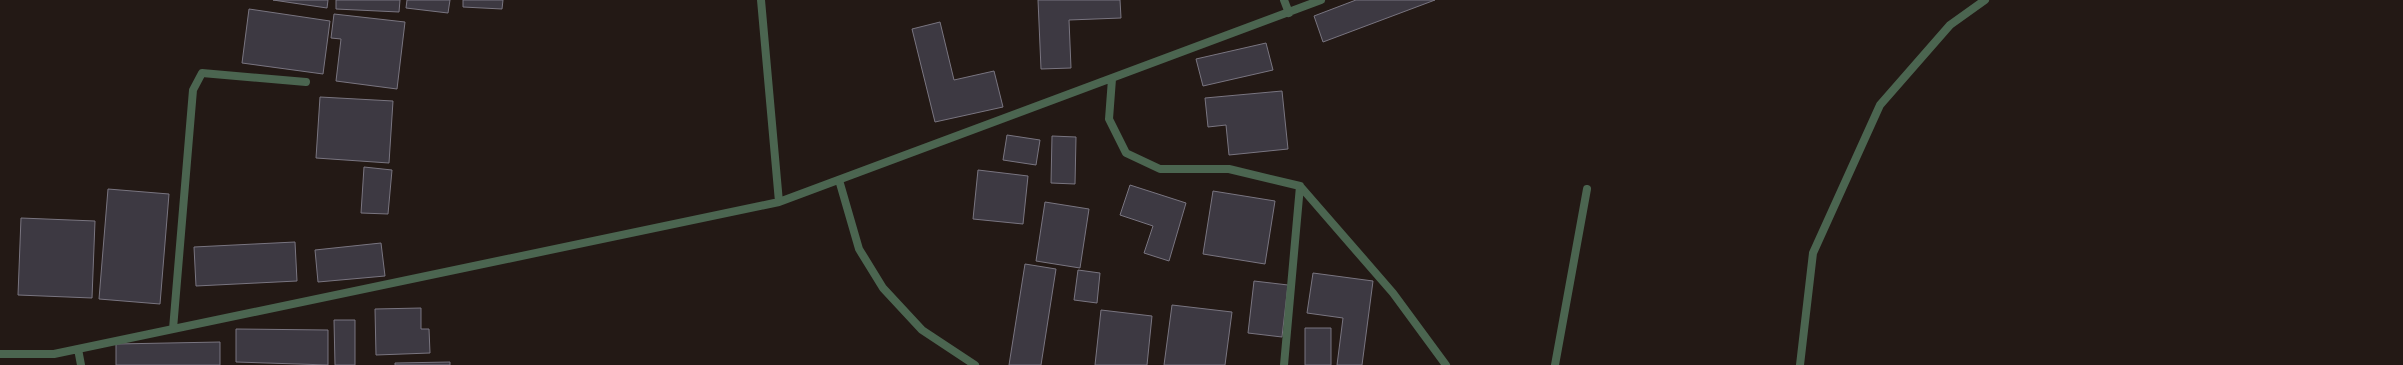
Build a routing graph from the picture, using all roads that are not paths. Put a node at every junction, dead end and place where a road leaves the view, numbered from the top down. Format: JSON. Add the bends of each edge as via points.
{"nodes":[{"id":1,"x":761,"y":0,"type":"edge"},
{"id":2,"x":1284,"y":0,"type":"edge"},
{"id":3,"x":1321,"y":0,"type":"edge"},
{"id":4,"x":1985,"y":0,"type":"edge"},
{"id":5,"x":1289,"y":13,"type":"junction"},
{"id":6,"x":1112,"y":79,"type":"junction"},
{"id":7,"x":306,"y":82,"type":"dead end"},
{"id":8,"x":839,"y":180,"type":"junction"},
{"id":9,"x":1300,"y":186,"type":"junction"},
{"id":10,"x":1587,"y":189,"type":"dead end"},
{"id":11,"x":779,"y":202,"type":"junction"},
{"id":12,"x":173,"y":329,"type":"junction"},
{"id":13,"x":78,"y":349,"type":"junction"},
{"id":14,"x":0,"y":354,"type":"edge"},
{"id":15,"x":81,"y":365,"type":"edge"},
{"id":16,"x":975,"y":365,"type":"edge"},
{"id":17,"x":1284,"y":365,"type":"edge"},
{"id":18,"x":1446,"y":365,"type":"edge"},
{"id":19,"x":1555,"y":365,"type":"edge"},
{"id":20,"x":1800,"y":365,"type":"edge"}],
"edges":[{"from":1,"to":11,"type":"street"},
{"from":2,"to":5,"type":"street"},
{"from":3,"to":5,"type":"street"},
{"from":4,"to":20,"type":"street","via":[[1950,26],[1880,105],[1813,253]]},
{"from":5,"to":6,"type":"street"},
{"from":6,"to":8,"type":"street"},
{"from":6,"to":9,"type":"street","via":[[1109,118],[1126,153],[1160,168],[1229,169]]},
{"from":7,"to":12,"type":"street","via":[[202,73],[193,90]]},
{"from":8,"to":11,"type":"street"},
{"from":8,"to":16,"type":"street","via":[[859,249],[883,288],[922,330]]},
{"from":9,"to":17,"type":"street"},
{"from":9,"to":18,"type":"street","via":[[1393,293]]},
{"from":10,"to":19,"type":"street"},
{"from":11,"to":12,"type":"street"},
{"from":12,"to":13,"type":"street"},
{"from":13,"to":14,"type":"street","via":[[54,354]]},
{"from":13,"to":15,"type":"street"}]}
